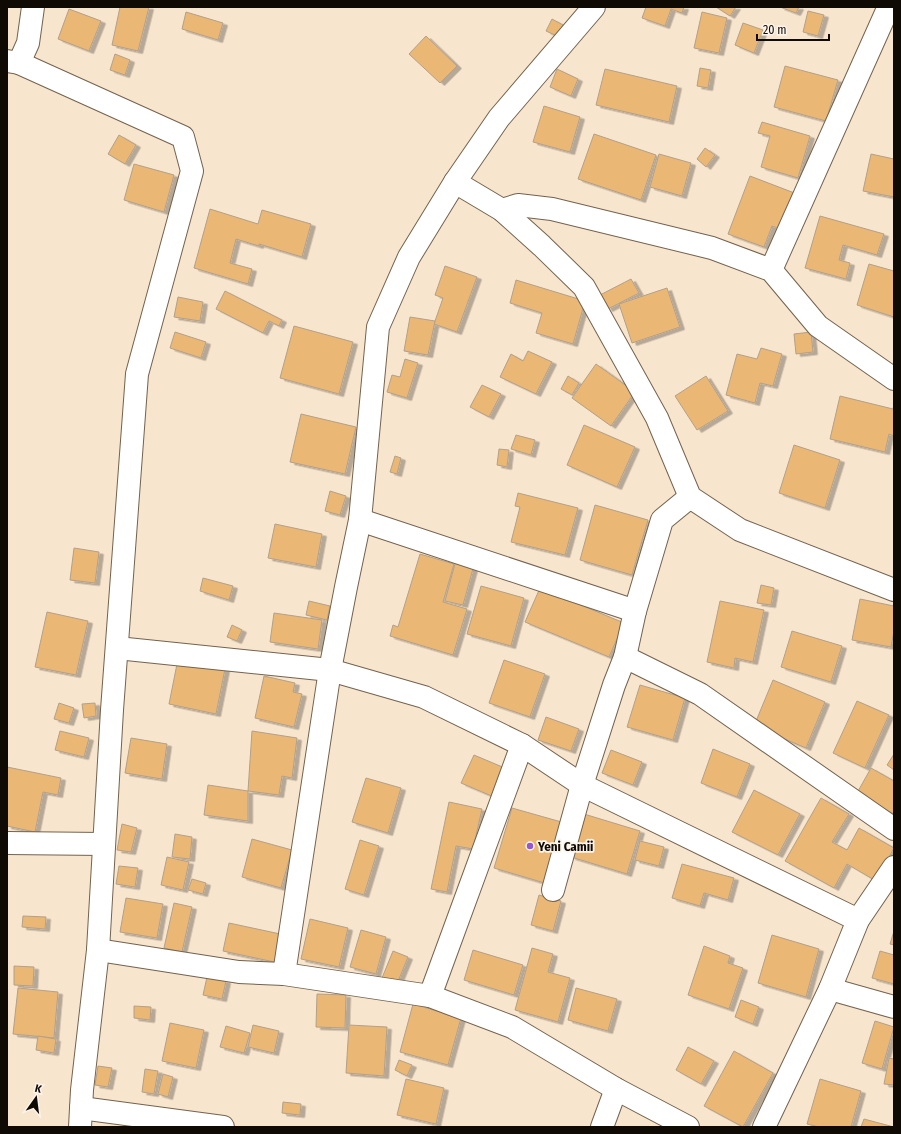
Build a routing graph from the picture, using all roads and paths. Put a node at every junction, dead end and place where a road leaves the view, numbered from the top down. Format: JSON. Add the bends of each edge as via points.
{"nodes":[{"id":1,"x":33,"y":7,"type":"edge"},
{"id":2,"x":594,"y":7,"type":"edge"},
{"id":3,"x":886,"y":13,"type":"edge"},
{"id":4,"x":13,"y":62,"type":"edge"},
{"id":5,"x":454,"y":182,"type":"junction"},
{"id":6,"x":502,"y":210,"type":"junction"},
{"id":7,"x":770,"y":270,"type":"junction"},
{"id":8,"x":894,"y":379,"type":"edge"},
{"id":9,"x":690,"y":497,"type":"junction"},
{"id":10,"x":360,"y":520,"type":"junction"},
{"id":11,"x":894,"y":590,"type":"edge"},
{"id":12,"x":635,"y":611,"type":"junction"},
{"id":13,"x":117,"y":648,"type":"junction"},
{"id":14,"x":625,"y":657,"type":"junction"},
{"id":15,"x":330,"y":670,"type":"junction"},
{"id":16,"x":522,"y":745,"type":"junction"},
{"id":17,"x":582,"y":785,"type":"junction"},
{"id":18,"x":894,"y":829,"type":"edge"},
{"id":19,"x":7,"y":843,"type":"edge"},
{"id":20,"x":104,"y":844,"type":"junction"},
{"id":21,"x":894,"y":867,"type":"edge"},
{"id":22,"x":553,"y":890,"type":"dead end"},
{"id":23,"x":858,"y":920,"type":"junction"},
{"id":24,"x":98,"y":950,"type":"junction"},
{"id":25,"x":284,"y":974,"type":"junction"},
{"id":26,"x":830,"y":989,"type":"junction"},
{"id":27,"x":430,"y":996,"type":"junction"},
{"id":28,"x":894,"y":1007,"type":"edge"},
{"id":29,"x":616,"y":1090,"type":"junction"},
{"id":30,"x":81,"y":1118,"type":"edge"},
{"id":31,"x":223,"y":1127,"type":"edge"},
{"id":32,"x":602,"y":1127,"type":"edge"},
{"id":33,"x":688,"y":1127,"type":"edge"},
{"id":34,"x":764,"y":1127,"type":"edge"}],
"edges":[{"from":1,"to":4,"type":"street","via":[[28,42]]},
{"from":2,"to":5,"type":"street","via":[[499,118]]},
{"from":3,"to":7,"type":"street"},
{"from":4,"to":13,"type":"street","via":[[183,137],[192,171],[137,374]]},
{"from":5,"to":6,"type":"street"},
{"from":5,"to":10,"type":"street","via":[[409,257],[378,327]]},
{"from":6,"to":7,"type":"street","via":[[518,205],[552,209],[712,248]]},
{"from":6,"to":9,"type":"street","via":[[584,287],[657,418]]},
{"from":7,"to":8,"type":"street","via":[[818,326]]},
{"from":9,"to":11,"type":"street","via":[[740,530]]},
{"from":9,"to":12,"type":"street","via":[[662,520]]},
{"from":10,"to":12,"type":"street"},
{"from":10,"to":15,"type":"street"},
{"from":12,"to":14,"type":"street"},
{"from":13,"to":15,"type":"street"},
{"from":13,"to":20,"type":"street"},
{"from":14,"to":17,"type":"street"},
{"from":14,"to":18,"type":"street","via":[[700,694]]},
{"from":15,"to":16,"type":"street","via":[[424,698]]},
{"from":15,"to":25,"type":"street"},
{"from":16,"to":17,"type":"street"},
{"from":16,"to":27,"type":"street"},
{"from":17,"to":22,"type":"street"},
{"from":17,"to":23,"type":"street"},
{"from":19,"to":20,"type":"street"},
{"from":20,"to":24,"type":"street"},
{"from":21,"to":23,"type":"street"},
{"from":23,"to":26,"type":"street"},
{"from":24,"to":25,"type":"street","via":[[239,972]]},
{"from":24,"to":30,"type":"street"},
{"from":25,"to":27,"type":"street"},
{"from":26,"to":28,"type":"street"},
{"from":26,"to":34,"type":"street"},
{"from":27,"to":29,"type":"street","via":[[512,1027]]},
{"from":29,"to":32,"type":"street"},
{"from":29,"to":33,"type":"street"},
{"from":30,"to":31,"type":"street"}]}
